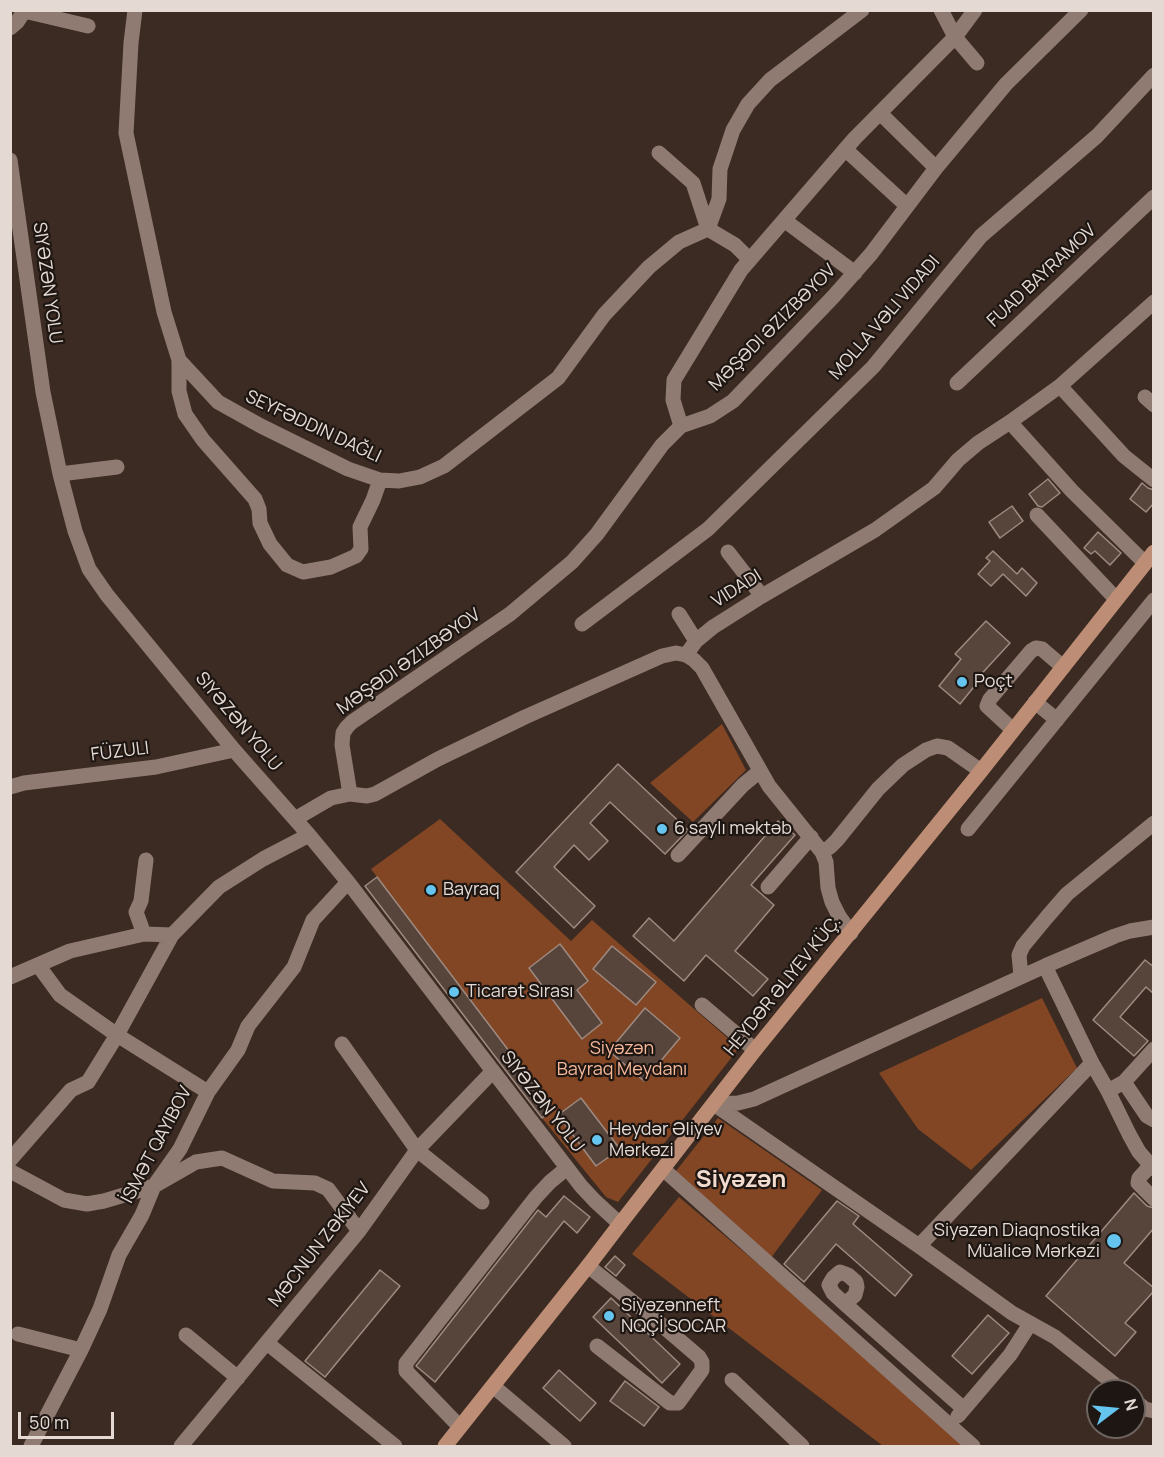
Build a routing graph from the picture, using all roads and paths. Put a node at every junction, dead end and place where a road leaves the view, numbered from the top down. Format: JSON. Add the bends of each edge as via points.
{"nodes":[{"id":1,"x":135,"y":10,"type":"edge"},
{"id":2,"x":862,"y":10,"type":"edge"},
{"id":3,"x":941,"y":10,"type":"edge"},
{"id":4,"x":975,"y":10,"type":"edge"},
{"id":5,"x":1081,"y":10,"type":"edge"},
{"id":6,"x":24,"y":11,"type":"edge"},
{"id":7,"x":88,"y":26,"type":"dead end"},
{"id":8,"x":10,"y":28,"type":"edge"},
{"id":9,"x":955,"y":38,"type":"junction"},
{"id":10,"x":977,"y":63,"type":"dead end"},
{"id":11,"x":1154,"y":75,"type":"edge"},
{"id":12,"x":880,"y":112,"type":"junction"},
{"id":13,"x":846,"y":149,"type":"junction"},
{"id":14,"x":659,"y":153,"type":"dead end"},
{"id":15,"x":10,"y":160,"type":"edge"},
{"id":16,"x":936,"y":168,"type":"junction"},
{"id":17,"x":1154,"y":197,"type":"edge"},
{"id":18,"x":907,"y":206,"type":"junction"},
{"id":19,"x":784,"y":220,"type":"junction"},
{"id":20,"x":708,"y":229,"type":"junction"},
{"id":21,"x":750,"y":260,"type":"junction"},
{"id":22,"x":855,"y":273,"type":"junction"},
{"id":23,"x":1154,"y":302,"type":"edge"},
{"id":24,"x":179,"y":360,"type":"junction"},
{"id":25,"x":957,"y":383,"type":"dead end"},
{"id":26,"x":1060,"y":386,"type":"junction"},
{"id":27,"x":1010,"y":422,"type":"junction"},
{"id":28,"x":681,"y":426,"type":"junction"},
{"id":29,"x":117,"y":467,"type":"dead end"},
{"id":30,"x":60,"y":474,"type":"junction"},
{"id":31,"x":380,"y":480,"type":"junction"},
{"id":32,"x":1154,"y":480,"type":"edge"},
{"id":33,"x":1036,"y":516,"type":"dead end"},
{"id":34,"x":728,"y":552,"type":"dead end"},
{"id":35,"x":1149,"y":557,"type":"edge"},
{"id":36,"x":762,"y":596,"type":"junction"},
{"id":37,"x":1116,"y":599,"type":"junction"},
{"id":38,"x":1154,"y":600,"type":"edge"},
{"id":39,"x":679,"y":614,"type":"dead end"},
{"id":40,"x":582,"y":624,"type":"dead end"},
{"id":41,"x":696,"y":641,"type":"junction"},
{"id":42,"x":686,"y":655,"type":"junction"},
{"id":43,"x":1063,"y":667,"type":"junction"},
{"id":44,"x":1035,"y":702,"type":"junction"},
{"id":45,"x":1057,"y":720,"type":"junction"},
{"id":46,"x":1012,"y":730,"type":"junction"},
{"id":47,"x":234,"y":750,"type":"junction"},
{"id":48,"x":760,"y":771,"type":"junction"},
{"id":49,"x":981,"y":771,"type":"junction"},
{"id":50,"x":10,"y":787,"type":"edge"},
{"id":51,"x":350,"y":794,"type":"junction"},
{"id":52,"x":295,"y":819,"type":"junction"},
{"id":53,"x":1154,"y":823,"type":"edge"},
{"id":54,"x":968,"y":829,"type":"dead end"},
{"id":55,"x":309,"y":835,"type":"junction"},
{"id":56,"x":811,"y":837,"type":"junction"},
{"id":57,"x":822,"y":852,"type":"junction"},
{"id":58,"x":678,"y":855,"type":"dead end"},
{"id":59,"x":146,"y":860,"type":"dead end"},
{"id":60,"x":348,"y":882,"type":"junction"},
{"id":61,"x":768,"y":887,"type":"dead end"},
{"id":62,"x":1154,"y":927,"type":"edge"},
{"id":63,"x":851,"y":933,"type":"junction"},
{"id":64,"x":144,"y":934,"type":"junction"},
{"id":65,"x":172,"y":935,"type":"junction"},
{"id":66,"x":38,"y":965,"type":"junction"},
{"id":67,"x":1044,"y":966,"type":"junction"},
{"id":68,"x":1021,"y":976,"type":"junction"},
{"id":69,"x":10,"y":977,"type":"edge"},
{"id":70,"x":702,"y":1005,"type":"dead end"},
{"id":71,"x":117,"y":1035,"type":"junction"},
{"id":72,"x":342,"y":1044,"type":"dead end"},
{"id":73,"x":1154,"y":1049,"type":"edge"},
{"id":74,"x":755,"y":1050,"type":"junction"},
{"id":75,"x":1092,"y":1063,"type":"junction"},
{"id":76,"x":493,"y":1071,"type":"junction"},
{"id":77,"x":1124,"y":1082,"type":"junction"},
{"id":78,"x":1108,"y":1091,"type":"junction"},
{"id":79,"x":208,"y":1092,"type":"junction"},
{"id":80,"x":714,"y":1104,"type":"junction"},
{"id":81,"x":1154,"y":1120,"type":"edge"},
{"id":82,"x":417,"y":1150,"type":"junction"},
{"id":83,"x":10,"y":1160,"type":"edge"},
{"id":84,"x":1152,"y":1167,"type":"edge"},
{"id":85,"x":567,"y":1168,"type":"junction"},
{"id":86,"x":663,"y":1169,"type":"junction"},
{"id":87,"x":10,"y":1171,"type":"edge"},
{"id":88,"x":154,"y":1186,"type":"junction"},
{"id":89,"x":1154,"y":1199,"type":"edge"},
{"id":90,"x":482,"y":1202,"type":"dead end"},
{"id":91,"x":620,"y":1224,"type":"junction"},
{"id":92,"x":359,"y":1231,"type":"junction"},
{"id":93,"x":919,"y":1246,"type":"junction"},
{"id":94,"x":588,"y":1266,"type":"junction"},
{"id":95,"x":845,"y":1304,"type":"dead end"},
{"id":96,"x":1030,"y":1324,"type":"junction"},
{"id":97,"x":18,"y":1334,"type":"dead end"},
{"id":98,"x":186,"y":1335,"type":"dead end"},
{"id":99,"x":267,"y":1342,"type":"junction"},
{"id":100,"x":597,"y":1346,"type":"dead end"},
{"id":101,"x":81,"y":1350,"type":"junction"},
{"id":102,"x":238,"y":1378,"type":"junction"},
{"id":103,"x":1108,"y":1379,"type":"edge"},
{"id":104,"x":732,"y":1380,"type":"dead end"},
{"id":105,"x":493,"y":1386,"type":"junction"},
{"id":106,"x":964,"y":1409,"type":"junction"},
{"id":107,"x":949,"y":1425,"type":"junction"},
{"id":108,"x":460,"y":1427,"type":"junction"},
{"id":109,"x":31,"y":1446,"type":"edge"},
{"id":110,"x":182,"y":1446,"type":"edge"},
{"id":111,"x":395,"y":1446,"type":"edge"},
{"id":112,"x":445,"y":1446,"type":"edge"},
{"id":113,"x":564,"y":1446,"type":"edge"},
{"id":114,"x":802,"y":1446,"type":"edge"},
{"id":115,"x":973,"y":1446,"type":"edge"}],
"edges":[{"from":1,"to":24,"type":"street","via":[[126,134],[164,312]]},
{"from":2,"to":20,"type":"street","via":[[770,80],[748,104],[733,130],[720,170],[718,199]]},
{"from":3,"to":9,"type":"street"},
{"from":4,"to":9,"type":"street"},
{"from":5,"to":16,"type":"street","name":"MƏŞƏDI ƏZIZBƏYOV","via":[[1006,84]]},
{"from":6,"to":7,"type":"street"},
{"from":6,"to":8,"type":"street"},
{"from":9,"to":10,"type":"street"},
{"from":9,"to":12,"type":"street"},
{"from":11,"to":40,"type":"street","name":"MOLLA VƏLI VIDADI","via":[[1097,136],[981,236],[873,367],[708,529]]},
{"from":12,"to":13,"type":"street"},
{"from":12,"to":16,"type":"street"},
{"from":13,"to":18,"type":"street"},
{"from":13,"to":19,"type":"street"},
{"from":14,"to":20,"type":"street","via":[[693,183]]},
{"from":15,"to":30,"type":"street","name":"SIYƏZƏN YOLU","via":[[43,392]]},
{"from":16,"to":18,"type":"street","name":"MƏŞƏDI ƏZIZBƏYOV"},
{"from":17,"to":25,"type":"street","name":"FUAD BAYRAMOV"},
{"from":18,"to":22,"type":"street","name":"MƏŞƏDI ƏZIZBƏYOV"},
{"from":19,"to":21,"type":"street"},
{"from":19,"to":22,"type":"street"},
{"from":20,"to":21,"type":"street","via":[[735,245]]},
{"from":20,"to":31,"type":"street","via":[[679,242],[649,267],[604,315],[558,378],[444,466],[420,477]]},
{"from":21,"to":28,"type":"street","via":[[674,380]]},
{"from":22,"to":28,"type":"street","name":"MƏŞƏDI ƏZIZBƏYOV","via":[[733,401],[710,416]]},
{"from":23,"to":26,"type":"street","name":"VIDADI"},
{"from":24,"to":31,"type":"street","via":[[218,402],[348,469]]},
{"from":24,"to":31,"type":"street","via":[[179,391],[185,414],[255,499],[270,544],[287,565],[303,572],[332,567],[356,556],[361,549],[360,527]]},
{"from":26,"to":27,"type":"street","name":"VIDADI"},
{"from":26,"to":32,"type":"street","via":[[1124,456]]},
{"from":27,"to":35,"type":"street","via":[[1072,491]]},
{"from":27,"to":36,"type":"street","name":"VIDADI","via":[[978,442],[934,488],[875,530]]},
{"from":28,"to":51,"type":"street","name":"MƏŞƏDI ƏZIZBƏYOV","via":[[662,444],[572,562],[510,614],[347,727],[342,733],[342,745]]},
{"from":29,"to":30,"type":"street"},
{"from":30,"to":47,"type":"street","name":"SIYƏZƏN YOLU","via":[[89,569]]},
{"from":33,"to":37,"type":"street"},
{"from":34,"to":36,"type":"street"},
{"from":35,"to":37,"type":"main road","name":"HEYDƏR ƏLIYEV KÜÇ."},
{"from":36,"to":41,"type":"street","name":"VIDADI"},
{"from":37,"to":43,"type":"main road","name":"HEYDƏR ƏLIYEV KÜÇ."},
{"from":38,"to":45,"type":"street"},
{"from":39,"to":41,"type":"street"},
{"from":41,"to":42,"type":"street","name":"VIDADI"},
{"from":42,"to":48,"type":"street","via":[[702,668]]},
{"from":42,"to":51,"type":"street","via":[[662,656],[525,717],[375,794]]},
{"from":43,"to":44,"type":"main road","name":"HEYDƏR ƏLIYEV KÜÇ."},
{"from":43,"to":46,"type":"street","via":[[1036,648],[990,699],[987,706]]},
{"from":44,"to":45,"type":"street"},
{"from":44,"to":46,"type":"main road","name":"HEYDƏR ƏLIYEV KÜÇ."},
{"from":45,"to":54,"type":"street"},
{"from":46,"to":49,"type":"main road","name":"HEYDƏR ƏLIYEV KÜÇ."},
{"from":47,"to":50,"type":"street","name":"FÜZULI","via":[[156,767]]},
{"from":47,"to":52,"type":"street","name":"SIYƏZƏN YOLU"},
{"from":48,"to":56,"type":"street"},
{"from":48,"to":58,"type":"street"},
{"from":49,"to":57,"type":"street","via":[[948,748],[926,750],[878,789],[837,840]]},
{"from":49,"to":63,"type":"main road","name":"HEYDƏR ƏLIYEV KÜÇ."},
{"from":51,"to":52,"type":"street","via":[[331,798]]},
{"from":52,"to":55,"type":"street","name":"SIYƏZƏN YOLU"},
{"from":53,"to":68,"type":"street","via":[[1067,894],[1023,946],[1019,955]]},
{"from":55,"to":60,"type":"street","name":"SIYƏZƏN YOLU"},
{"from":55,"to":65,"type":"street","via":[[219,887]]},
{"from":56,"to":57,"type":"street"},
{"from":56,"to":61,"type":"street"},
{"from":57,"to":63,"type":"street","via":[[832,902]]},
{"from":59,"to":64,"type":"street","via":[[136,912]]},
{"from":60,"to":76,"type":"street","name":"SIYƏZƏN YOLU"},
{"from":60,"to":79,"type":"street","via":[[314,920],[294,967],[248,1026],[238,1050]]},
{"from":62,"to":67,"type":"street","via":[[1115,936]]},
{"from":63,"to":74,"type":"main road","name":"HEYDƏR ƏLIYEV KÜÇ."},
{"from":64,"to":65,"type":"street"},
{"from":64,"to":66,"type":"street","via":[[70,951]]},
{"from":65,"to":71,"type":"street"},
{"from":66,"to":69,"type":"street"},
{"from":66,"to":71,"type":"street","via":[[60,995]]},
{"from":67,"to":68,"type":"street"},
{"from":67,"to":75,"type":"street"},
{"from":68,"to":80,"type":"street","via":[[754,1099]]},
{"from":70,"to":74,"type":"street"},
{"from":71,"to":79,"type":"street"},
{"from":71,"to":83,"type":"street","via":[[88,1082],[71,1090]]},
{"from":72,"to":82,"type":"street"},
{"from":73,"to":77,"type":"street"},
{"from":74,"to":80,"type":"main road","name":"HEYDƏR ƏLIYEV KÜÇ."},
{"from":75,"to":78,"type":"street"},
{"from":75,"to":93,"type":"street"},
{"from":76,"to":82,"type":"street","name":"MƏCNUN ZƏKIYEV"},
{"from":76,"to":85,"type":"street","name":"SIYƏZƏN YOLU"},
{"from":77,"to":78,"type":"street"},
{"from":77,"to":81,"type":"street","via":[[1147,1116]]},
{"from":78,"to":84,"type":"street","via":[[1139,1152]]},
{"from":79,"to":88,"type":"street","via":[[180,1149]]},
{"from":80,"to":86,"type":"main road","name":"HEYDƏR ƏLIYEV KÜÇ."},
{"from":80,"to":93,"type":"street"},
{"from":82,"to":90,"type":"street"},
{"from":82,"to":92,"type":"street","name":"MƏCNUN ZƏKIYEV"},
{"from":84,"to":89,"type":"street","via":[[1138,1183]]},
{"from":85,"to":91,"type":"street","name":"SIYƏZƏN YOLU"},
{"from":85,"to":108,"type":"street","via":[[536,1197],[405,1363],[406,1371]]},
{"from":86,"to":91,"type":"main road","name":"HEYDƏR ƏLIYEV KÜÇ."},
{"from":86,"to":107,"type":"street"},
{"from":87,"to":88,"type":"street","via":[[64,1200],[87,1204]]},
{"from":88,"to":92,"type":"street","via":[[196,1162],[222,1158],[273,1181],[315,1183],[328,1189]]},
{"from":88,"to":101,"type":"street","via":[[118,1255]]},
{"from":91,"to":94,"type":"main road","name":"HEYDƏR ƏLIYEV KÜÇ."},
{"from":92,"to":99,"type":"street","name":"MƏCNUN ZƏKIYEV"},
{"from":93,"to":96,"type":"street"},
{"from":94,"to":100,"type":"street","via":[[699,1357],[702,1370],[678,1403],[670,1403]]},
{"from":94,"to":105,"type":"main road","name":"HEYDƏR ƏLIYEV KÜÇ."},
{"from":95,"to":106,"type":"street"},
{"from":96,"to":103,"type":"street","via":[[1055,1337]]},
{"from":96,"to":106,"type":"street"},
{"from":97,"to":101,"type":"street"},
{"from":98,"to":102,"type":"street"},
{"from":99,"to":102,"type":"street","name":"MƏCNUN ZƏKIYEV"},
{"from":99,"to":111,"type":"street"},
{"from":101,"to":109,"type":"street"},
{"from":102,"to":110,"type":"street","name":"MƏCNUN ZƏKIYEV"},
{"from":104,"to":114,"type":"street"},
{"from":105,"to":108,"type":"main road","name":"HEYDƏR ƏLIYEV KÜÇ."},
{"from":105,"to":113,"type":"street"},
{"from":106,"to":107,"type":"street"},
{"from":107,"to":115,"type":"street"},
{"from":108,"to":112,"type":"main road","name":"HEYDƏR ƏLIYEV KÜÇ."}]}
